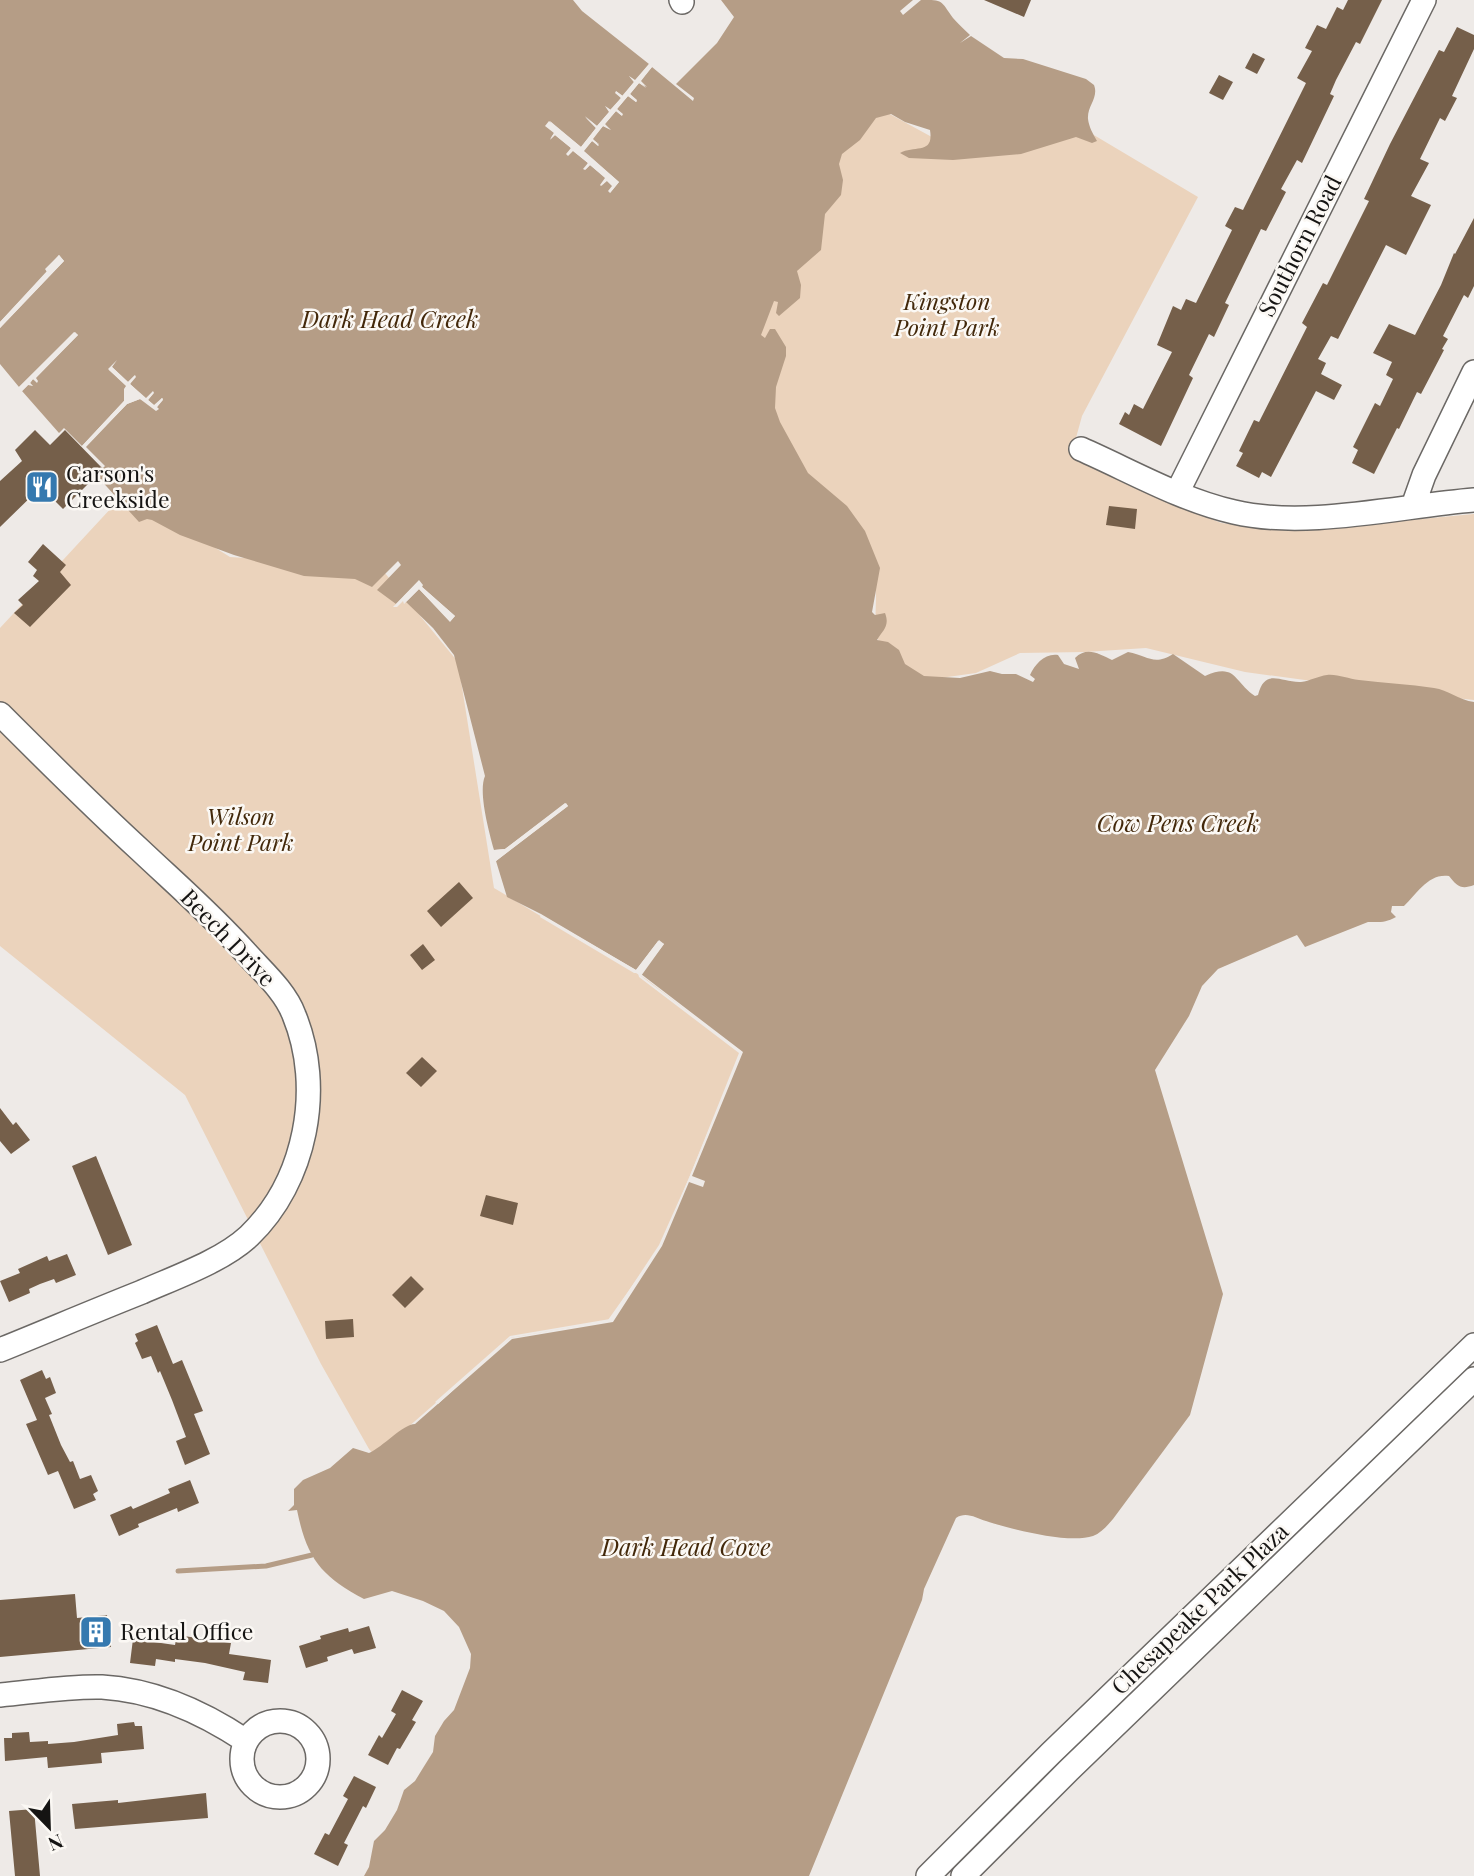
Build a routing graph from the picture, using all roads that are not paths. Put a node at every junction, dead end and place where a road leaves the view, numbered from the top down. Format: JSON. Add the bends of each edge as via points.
{"nodes":[{"id":1,"x":1424,"y":0,"type":"edge"},
{"id":2,"x":1474,"y":372,"type":"edge"},
{"id":3,"x":1081,"y":449,"type":"dead end"},
{"id":4,"x":1177,"y":493,"type":"junction"},
{"id":5,"x":1474,"y":500,"type":"edge"},
{"id":6,"x":1413,"y":506,"type":"junction"},
{"id":7,"x":0,"y":714,"type":"edge"},
{"id":8,"x":1474,"y":1345,"type":"edge"},
{"id":9,"x":0,"y":1350,"type":"edge"},
{"id":10,"x":1474,"y":1379,"type":"edge"},
{"id":11,"x":0,"y":1695,"type":"edge"},
{"id":12,"x":246,"y":1741,"type":"dead end"},
{"id":13,"x":928,"y":1876,"type":"edge"},
{"id":14,"x":963,"y":1876,"type":"edge"}],
"edges":[{"from":1,"to":4,"type":"street","name":"Southorn Road"},
{"from":2,"to":6,"type":"street"},
{"from":3,"to":4,"type":"street"},
{"from":4,"to":6,"type":"street","via":[[1236,513],[1290,518]]},
{"from":5,"to":6,"type":"street"},
{"from":7,"to":9,"type":"street","name":"Beech Drive","via":[[230,933],[266,973],[294,1013],[308,1072],[309,1099],[301,1150],[292,1172],[249,1236],[199,1267]]},
{"from":8,"to":13,"type":"street","name":"Chesapeake Park Plaza"},
{"from":10,"to":14,"type":"street","name":"Chesapeake Park Plaza"},
{"from":11,"to":12,"type":"street","via":[[121,1689],[195,1712]]}]}
